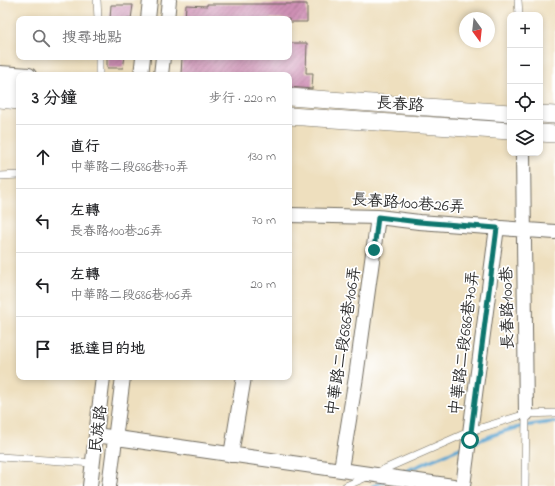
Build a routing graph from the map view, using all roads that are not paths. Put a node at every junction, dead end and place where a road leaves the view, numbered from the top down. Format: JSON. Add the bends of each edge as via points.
{"nodes":[{"id":1,"x":97,"y":0,"type":"edge"},
{"id":2,"x":150,"y":0,"type":"edge"},
{"id":3,"x":169,"y":0,"type":"edge"},
{"id":4,"x":518,"y":0,"type":"edge"},
{"id":5,"x":519,"y":12,"type":"edge"},
{"id":6,"x":98,"y":16,"type":"edge"},
{"id":7,"x":148,"y":16,"type":"edge"},
{"id":8,"x":167,"y":16,"type":"edge"},
{"id":9,"x":99,"y":60,"type":"edge"},
{"id":10,"x":143,"y":60,"type":"edge"},
{"id":11,"x":163,"y":60,"type":"edge"},
{"id":12,"x":99,"y":72,"type":"edge"},
{"id":13,"x":141,"y":72,"type":"edge"},
{"id":14,"x":161,"y":72,"type":"edge"},
{"id":15,"x":0,"y":73,"type":"edge"},
{"id":16,"x":16,"y":74,"type":"edge"},
{"id":17,"x":0,"y":84,"type":"edge"},
{"id":18,"x":16,"y":84,"type":"edge"},
{"id":19,"x":292,"y":97,"type":"edge"},
{"id":20,"x":0,"y":99,"type":"edge"},
{"id":21,"x":16,"y":101,"type":"edge"},
{"id":22,"x":0,"y":105,"type":"edge"},
{"id":23,"x":16,"y":106,"type":"edge"},
{"id":24,"x":507,"y":113,"type":"edge"},
{"id":25,"x":543,"y":114,"type":"edge"},
{"id":26,"x":555,"y":115,"type":"edge"},
{"id":27,"x":292,"y":116,"type":"edge"},
{"id":28,"x":507,"y":131,"type":"edge"},
{"id":29,"x":543,"y":133,"type":"edge"},
{"id":30,"x":555,"y":134,"type":"edge"},
{"id":31,"x":523,"y":156,"type":"edge"},
{"id":32,"x":0,"y":176,"type":"edge"},
{"id":33,"x":16,"y":176,"type":"edge"},
{"id":34,"x":292,"y":215,"type":"edge"},
{"id":35,"x":378,"y":217,"type":"junction"},
{"id":36,"x":497,"y":228,"type":"junction"},
{"id":37,"x":524,"y":229,"type":"junction"},
{"id":38,"x":555,"y":232,"type":"edge"},
{"id":39,"x":104,"y":380,"type":"edge"},
{"id":40,"x":123,"y":380,"type":"edge"},
{"id":41,"x":244,"y":380,"type":"edge"},
{"id":42,"x":555,"y":413,"type":"edge"},
{"id":43,"x":526,"y":417,"type":"junction"},
{"id":44,"x":96,"y":435,"type":"junction"},
{"id":45,"x":115,"y":438,"type":"junction"},
{"id":46,"x":469,"y":440,"type":"junction"},
{"id":47,"x":231,"y":455,"type":"junction"},
{"id":48,"x":0,"y":457,"type":"edge"},
{"id":49,"x":93,"y":463,"type":"junction"},
{"id":50,"x":341,"y":469,"type":"junction"},
{"id":51,"x":371,"y":475,"type":"junction"},
{"id":52,"x":90,"y":486,"type":"edge"},
{"id":53,"x":109,"y":486,"type":"edge"},
{"id":54,"x":346,"y":486,"type":"edge"},
{"id":55,"x":453,"y":486,"type":"edge"},
{"id":56,"x":463,"y":486,"type":"edge"},
{"id":57,"x":526,"y":486,"type":"edge"}],
"edges":[{"from":1,"to":6,"type":"lane"},
{"from":2,"to":7,"type":"street"},
{"from":3,"to":8,"type":"street"},
{"from":4,"to":5,"type":"lane"},
{"from":9,"to":12,"type":"lane"},
{"from":10,"to":13,"type":"street"},
{"from":11,"to":14,"type":"street"},
{"from":15,"to":16,"type":"street"},
{"from":17,"to":18,"type":"street"},
{"from":19,"to":24,"type":"street","name":"長春路"},
{"from":20,"to":21,"type":"street"},
{"from":22,"to":23,"type":"street"},
{"from":25,"to":26,"type":"street"},
{"from":27,"to":28,"type":"street","name":"長春路"},
{"from":29,"to":30,"type":"street"},
{"from":31,"to":37,"type":"street","name":"長春路100巷"},
{"from":32,"to":33,"type":"lane"},
{"from":34,"to":35,"type":"street","name":"長春路100巷26弄"},
{"from":35,"to":36,"type":"street","name":"長春路100巷26弄"},
{"from":35,"to":50,"type":"street","name":"中華路二段686巷106弄"},
{"from":36,"to":37,"type":"street","name":"長春路100巷26弄"},
{"from":36,"to":46,"type":"street","name":"中華路二段686巷70弄"},
{"from":37,"to":38,"type":"street"},
{"from":37,"to":43,"type":"street","name":"長春路100巷"},
{"from":39,"to":44,"type":"street","name":"民族路"},
{"from":40,"to":45,"type":"street","name":"民族路"},
{"from":41,"to":47,"type":"street"},
{"from":42,"to":43,"type":"lane"},
{"from":43,"to":46,"type":"lane"},
{"from":43,"to":57,"type":"lane"},
{"from":44,"to":45,"type":"street"},
{"from":44,"to":49,"type":"street","name":"民族路"},
{"from":45,"to":47,"type":"street"},
{"from":45,"to":53,"type":"street","name":"民族路"},
{"from":46,"to":51,"type":"lane"},
{"from":46,"to":56,"type":"street","name":"中華路二段686巷70弄"},
{"from":47,"to":50,"type":"street"},
{"from":48,"to":49,"type":"lane"},
{"from":49,"to":52,"type":"street","name":"民族路"},
{"from":50,"to":51,"type":"street"},
{"from":51,"to":54,"type":"lane"},
{"from":51,"to":55,"type":"street"}]}
